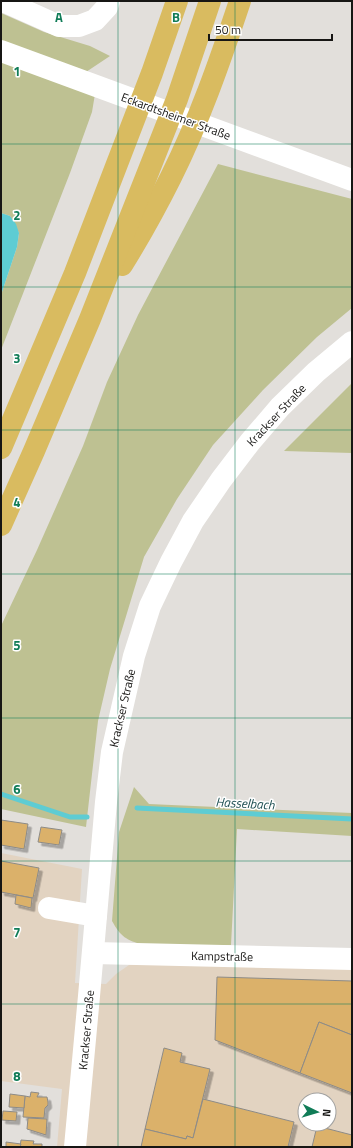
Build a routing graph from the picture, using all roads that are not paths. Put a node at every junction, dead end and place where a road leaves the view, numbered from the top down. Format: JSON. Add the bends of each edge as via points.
{"nodes":[{"id":1,"x":3,"y":1,"type":"edge"},
{"id":2,"x":109,"y":1,"type":"edge"},
{"id":3,"x":165,"y":1,"type":"edge"},
{"id":4,"x":177,"y":1,"type":"edge"},
{"id":5,"x":210,"y":1,"type":"edge"},
{"id":6,"x":240,"y":1,"type":"edge"},
{"id":7,"x":1,"y":50,"type":"edge"},
{"id":8,"x":135,"y":114,"type":"junction"},
{"id":9,"x":352,"y":180,"type":"edge"},
{"id":10,"x":90,"y":319,"type":"junction"},
{"id":11,"x":352,"y":342,"type":"edge"},
{"id":12,"x":1,"y":448,"type":"edge"},
{"id":13,"x":1,"y":525,"type":"edge"},
{"id":14,"x":49,"y":908,"type":"dead end"},
{"id":15,"x":96,"y":916,"type":"junction"},
{"id":16,"x":93,"y":953,"type":"junction"},
{"id":17,"x":352,"y":959,"type":"edge"},
{"id":18,"x":75,"y":1147,"type":"edge"}],
"edges":[{"from":1,"to":2,"type":"street","via":[[59,26],[79,26],[95,20]]},
{"from":3,"to":8,"type":"highway"},
{"from":4,"to":8,"type":"highway"},
{"from":5,"to":10,"type":"highway","via":[[177,99]]},
{"from":6,"to":10,"type":"highway","via":[[207,95],[172,177]]},
{"from":7,"to":9,"type":"street","name":"Eckardtsheimer Straße"},
{"from":8,"to":12,"type":"highway","via":[[75,273]]},
{"from":10,"to":13,"type":"highway"},
{"from":11,"to":15,"type":"street","name":"Krackser Straße","via":[[280,407],[250,442],[193,521],[150,606],[134,656],[112,752]]},
{"from":14,"to":15,"type":"street"},
{"from":15,"to":16,"type":"street","name":"Krackser Straße"},
{"from":16,"to":17,"type":"street","name":"Kampstraße"},
{"from":16,"to":18,"type":"street","name":"Krackser Straße"}]}
